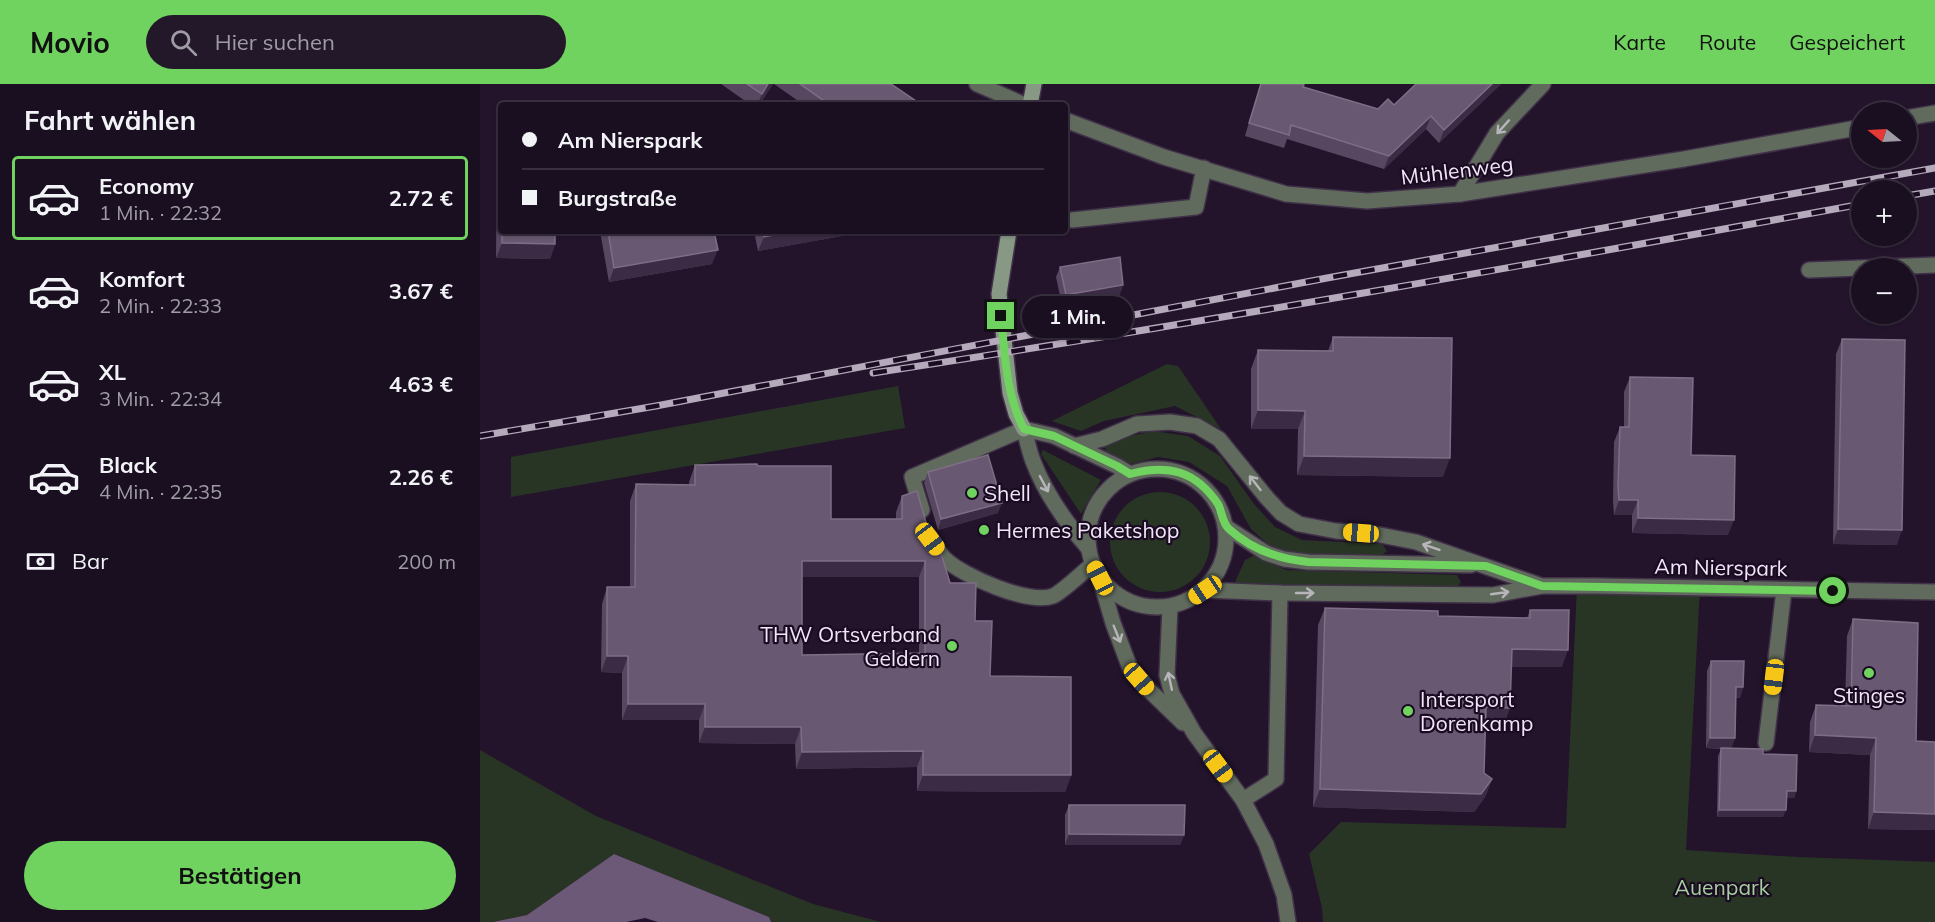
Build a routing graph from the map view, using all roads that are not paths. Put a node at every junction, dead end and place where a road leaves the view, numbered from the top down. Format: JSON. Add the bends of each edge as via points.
{"nodes":[{"id":1,"x":977,"y":84,"type":"edge"},
{"id":2,"x":1034,"y":84,"type":"edge"},
{"id":3,"x":1543,"y":84,"type":"edge"},
{"id":4,"x":1018,"y":102,"type":"edge"},
{"id":5,"x":1031,"y":102,"type":"edge"},
{"id":6,"x":1935,"y":113,"type":"edge"},
{"id":7,"x":1917,"y":116,"type":"edge"},
{"id":8,"x":1068,"y":121,"type":"edge"},
{"id":9,"x":1851,"y":129,"type":"edge"},
{"id":10,"x":1204,"y":168,"type":"junction"},
{"id":11,"x":1460,"y":194,"type":"junction"},
{"id":12,"x":1072,"y":220,"type":"dead end"},
{"id":13,"x":1009,"y":234,"type":"edge"},
{"id":14,"x":1935,"y":265,"type":"edge"},
{"id":15,"x":1809,"y":270,"type":"dead end"},
{"id":16,"x":1024,"y":429,"type":"junction"},
{"id":17,"x":1074,"y":446,"type":"junction"},
{"id":18,"x":1130,"y":474,"type":"junction"},
{"id":19,"x":1226,"y":527,"type":"junction"},
{"id":20,"x":1091,"y":557,"type":"junction"},
{"id":21,"x":1486,"y":566,"type":"junction"},
{"id":22,"x":1100,"y":578,"type":"junction"},
{"id":23,"x":1542,"y":586,"type":"junction"},
{"id":24,"x":1205,"y":590,"type":"junction"},
{"id":25,"x":1784,"y":590,"type":"junction"},
{"id":26,"x":1935,"y":592,"type":"edge"},
{"id":27,"x":1280,"y":593,"type":"junction"},
{"id":28,"x":1170,"y":607,"type":"junction"},
{"id":29,"x":1194,"y":733,"type":"junction"},
{"id":30,"x":1767,"y":743,"type":"dead end"},
{"id":31,"x":1243,"y":800,"type":"junction"},
{"id":32,"x":1288,"y":922,"type":"edge"}],
"edges":[{"from":1,"to":4,"type":"street"},
{"from":2,"to":5,"type":"street"},
{"from":3,"to":11,"type":"street","one_way":true,"via":[[1497,133]]},
{"from":6,"to":7,"type":"street"},
{"from":8,"to":10,"type":"street","name":"Mühlenweg","via":[[1164,158]]},
{"from":9,"to":11,"type":"street","name":"Mühlenweg"},
{"from":10,"to":11,"type":"street","name":"Mühlenweg","via":[[1286,194],[1367,201]]},
{"from":10,"to":12,"type":"street","via":[[1196,207]]},
{"from":13,"to":16,"type":"street","via":[[999,294],[1010,393]]},
{"from":14,"to":15,"type":"street"},
{"from":16,"to":17,"type":"street","via":[[1054,436]]},
{"from":16,"to":20,"type":"street","one_way":true,"via":[[1033,462]]},
{"from":16,"to":20,"type":"street","via":[[912,477],[930,539],[945,559],[980,581],[1019,595],[1053,596]]},
{"from":17,"to":18,"type":"street"},
{"from":21,"to":17,"type":"street","name":"Am Nierspark","one_way":true,"via":[[1416,542],[1299,524],[1281,513],[1219,439],[1197,426],[1170,422],[1137,424]]},
{"from":18,"to":19,"type":"street","via":[[1150,469],[1171,470],[1191,477],[1208,490],[1220,507]]},
{"from":18,"to":20,"type":"street","via":[[1110,487],[1097,505],[1089,526]]},
{"from":19,"to":21,"type":"street","name":"Am Nierspark","via":[[1284,560]]},
{"from":19,"to":24,"type":"street","via":[[1226,550],[1218,572]]},
{"from":20,"to":22,"type":"street"},
{"from":21,"to":23,"type":"street","name":"Am Nierspark"},
{"from":22,"to":28,"type":"street","via":[[1131,603],[1150,608]]},
{"from":22,"to":29,"type":"street","one_way":true,"via":[[1130,668]]},
{"from":23,"to":25,"type":"street","name":"Am Nierspark"},
{"from":27,"to":23,"type":"street","name":"Am Nierspark","one_way":true,"via":[[1493,595]]},
{"from":24,"to":27,"type":"street","name":"Am Nierspark"},
{"from":24,"to":28,"type":"street"},
{"from":25,"to":26,"type":"street","name":"Am Nierspark"},
{"from":25,"to":30,"type":"street"},
{"from":27,"to":31,"type":"street","via":[[1276,779]]},
{"from":29,"to":28,"type":"street","one_way":true,"via":[[1167,675]]},
{"from":29,"to":31,"type":"street"},
{"from":31,"to":32,"type":"street","via":[[1266,844],[1284,895]]}]}
